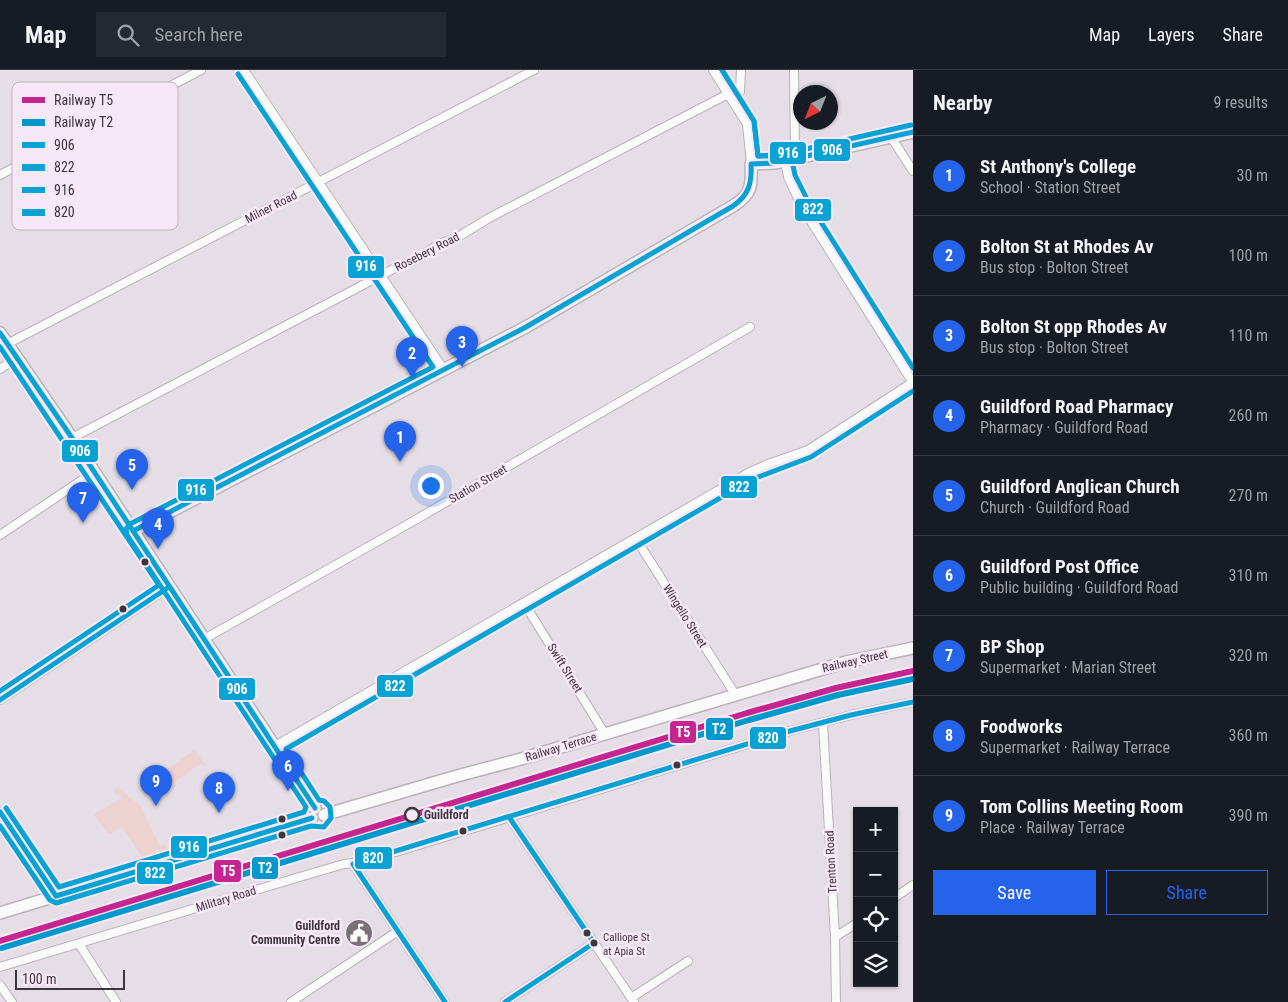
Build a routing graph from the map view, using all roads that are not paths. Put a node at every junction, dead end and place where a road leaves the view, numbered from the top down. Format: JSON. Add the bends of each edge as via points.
{"nodes":[{"id":1,"x":201,"y":70,"type":"edge"},
{"id":2,"x":244,"y":70,"type":"edge"},
{"id":3,"x":534,"y":70,"type":"edge"},
{"id":4,"x":713,"y":70,"type":"edge"},
{"id":5,"x":741,"y":70,"type":"edge"},
{"id":6,"x":794,"y":70,"type":"edge"},
{"id":7,"x":178,"y":82,"type":"edge"},
{"id":8,"x":730,"y":97,"type":"junction"},
{"id":9,"x":913,"y":132,"type":"edge"},
{"id":10,"x":891,"y":137,"type":"junction"},
{"id":11,"x":781,"y":161,"type":"junction"},
{"id":12,"x":751,"y":164,"type":"junction"},
{"id":13,"x":12,"y":169,"type":"edge"},
{"id":14,"x":913,"y":171,"type":"edge"},
{"id":15,"x":0,"y":175,"type":"edge"},
{"id":16,"x":318,"y":183,"type":"junction"},
{"id":17,"x":380,"y":276,"type":"junction"},
{"id":18,"x":750,"y":327,"type":"dead end"},
{"id":19,"x":0,"y":333,"type":"edge"},
{"id":20,"x":7,"y":344,"type":"junction"},
{"id":21,"x":17,"y":358,"type":"junction"},
{"id":22,"x":0,"y":369,"type":"edge"},
{"id":23,"x":444,"y":370,"type":"junction"},
{"id":24,"x":913,"y":382,"type":"edge"},
{"id":25,"x":72,"y":438,"type":"junction"},
{"id":26,"x":94,"y":472,"type":"junction"},
{"id":27,"x":133,"y":531,"type":"junction"},
{"id":28,"x":0,"y":534,"type":"edge"},
{"id":29,"x":636,"y":539,"type":"junction"},
{"id":30,"x":170,"y":587,"type":"junction"},
{"id":31,"x":524,"y":603,"type":"junction"},
{"id":32,"x":204,"y":639,"type":"junction"},
{"id":33,"x":913,"y":648,"type":"edge"},
{"id":34,"x":797,"y":676,"type":"joint"},
{"id":35,"x":735,"y":694,"type":"junction"},
{"id":36,"x":0,"y":700,"type":"edge"},
{"id":37,"x":913,"y":702,"type":"edge"},
{"id":38,"x":823,"y":723,"type":"junction"},
{"id":39,"x":605,"y":734,"type":"junction"},
{"id":40,"x":275,"y":746,"type":"junction"},
{"id":41,"x":0,"y":812,"type":"edge"},
{"id":42,"x":317,"y":813,"type":"junction"},
{"id":43,"x":509,"y":817,"type":"junction"},
{"id":44,"x":354,"y":864,"type":"junction"},
{"id":45,"x":913,"y":885,"type":"edge"},
{"id":46,"x":56,"y":896,"type":"junction"},
{"id":47,"x":895,"y":897,"type":"edge"},
{"id":48,"x":0,"y":913,"type":"edge"},
{"id":49,"x":853,"y":926,"type":"edge"},
{"id":50,"x":398,"y":931,"type":"junction"},
{"id":51,"x":835,"y":937,"type":"junction"},
{"id":52,"x":594,"y":943,"type":"junction"},
{"id":53,"x":79,"y":944,"type":"junction"},
{"id":54,"x":688,"y":961,"type":"dead end"},
{"id":55,"x":0,"y":967,"type":"edge"},
{"id":56,"x":0,"y":985,"type":"edge"},
{"id":57,"x":632,"y":1000,"type":"edge"},
{"id":58,"x":12,"y":1002,"type":"edge"},
{"id":59,"x":116,"y":1002,"type":"edge"},
{"id":60,"x":290,"y":1002,"type":"edge"},
{"id":61,"x":445,"y":1002,"type":"edge"},
{"id":62,"x":505,"y":1002,"type":"edge"},
{"id":63,"x":836,"y":1002,"type":"edge"}],
"edges":[{"from":1,"to":7,"type":"street"},
{"from":2,"to":16,"type":"street"},
{"from":3,"to":16,"type":"street","name":"Milner Road"},
{"from":4,"to":8,"type":"street"},
{"from":5,"to":8,"type":"street","via":[[740,92]]},
{"from":6,"to":11,"type":"street"},
{"from":8,"to":12,"type":"street","via":[[748,124]]},
{"from":8,"to":17,"type":"street","name":"Rosebery Road"},
{"from":9,"to":10,"type":"street"},
{"from":10,"to":11,"type":"street"},
{"from":10,"to":14,"type":"street"},
{"from":11,"to":12,"type":"street"},
{"from":11,"to":24,"type":"street","via":[[802,207]]},
{"from":12,"to":23,"type":"street","via":[[750,189],[733,206],[526,327]]},
{"from":13,"to":15,"type":"street"},
{"from":16,"to":17,"type":"street"},
{"from":16,"to":20,"type":"street","name":"Milner Road"},
{"from":17,"to":23,"type":"street"},
{"from":17,"to":25,"type":"street","name":"Rosebery Road"},
{"from":18,"to":32,"type":"street","name":"Station Street"},
{"from":19,"to":20,"type":"street"},
{"from":20,"to":21,"type":"street"},
{"from":21,"to":22,"type":"street"},
{"from":21,"to":25,"type":"street"},
{"from":23,"to":27,"type":"street"},
{"from":24,"to":29,"type":"street","via":[[808,450],[750,472]]},
{"from":25,"to":26,"type":"street"},
{"from":26,"to":27,"type":"street"},
{"from":26,"to":28,"type":"street"},
{"from":27,"to":30,"type":"street"},
{"from":29,"to":31,"type":"street"},
{"from":29,"to":35,"type":"street","name":"Wingello Street"},
{"from":30,"to":32,"type":"street"},
{"from":30,"to":36,"type":"street"},
{"from":31,"to":39,"type":"street","name":"Swift Street"},
{"from":31,"to":40,"type":"street"},
{"from":32,"to":40,"type":"street"},
{"from":33,"to":34,"type":"street","name":"Railway Street"},
{"from":34,"to":35,"type":"street","name":"Railway Terrace"},
{"from":35,"to":39,"type":"street","name":"Railway Terrace"},
{"from":37,"to":38,"type":"street","name":"Military Road"},
{"from":38,"to":43,"type":"street","name":"Military Road"},
{"from":38,"to":51,"type":"street","name":"Trenton Road"},
{"from":39,"to":42,"type":"street","name":"Railway Terrace"},
{"from":40,"to":42,"type":"street"},
{"from":41,"to":46,"type":"street"},
{"from":42,"to":46,"type":"street","name":"Railway Terrace"},
{"from":43,"to":44,"type":"street","name":"Military Road"},
{"from":43,"to":52,"type":"street"},
{"from":44,"to":50,"type":"street"},
{"from":44,"to":53,"type":"street","name":"Military Road","via":[[344,864]]},
{"from":45,"to":47,"type":"street"},
{"from":46,"to":48,"type":"street","name":"Railway Terrace"},
{"from":49,"to":51,"type":"street"},
{"from":50,"to":60,"type":"street"},
{"from":50,"to":61,"type":"street"},
{"from":51,"to":63,"type":"street","name":"Trenton Road"},
{"from":52,"to":57,"type":"street"},
{"from":52,"to":62,"type":"street"},
{"from":53,"to":55,"type":"street","name":"Military Road"},
{"from":53,"to":59,"type":"street"},
{"from":54,"to":57,"type":"street"},
{"from":56,"to":58,"type":"street"}]}
